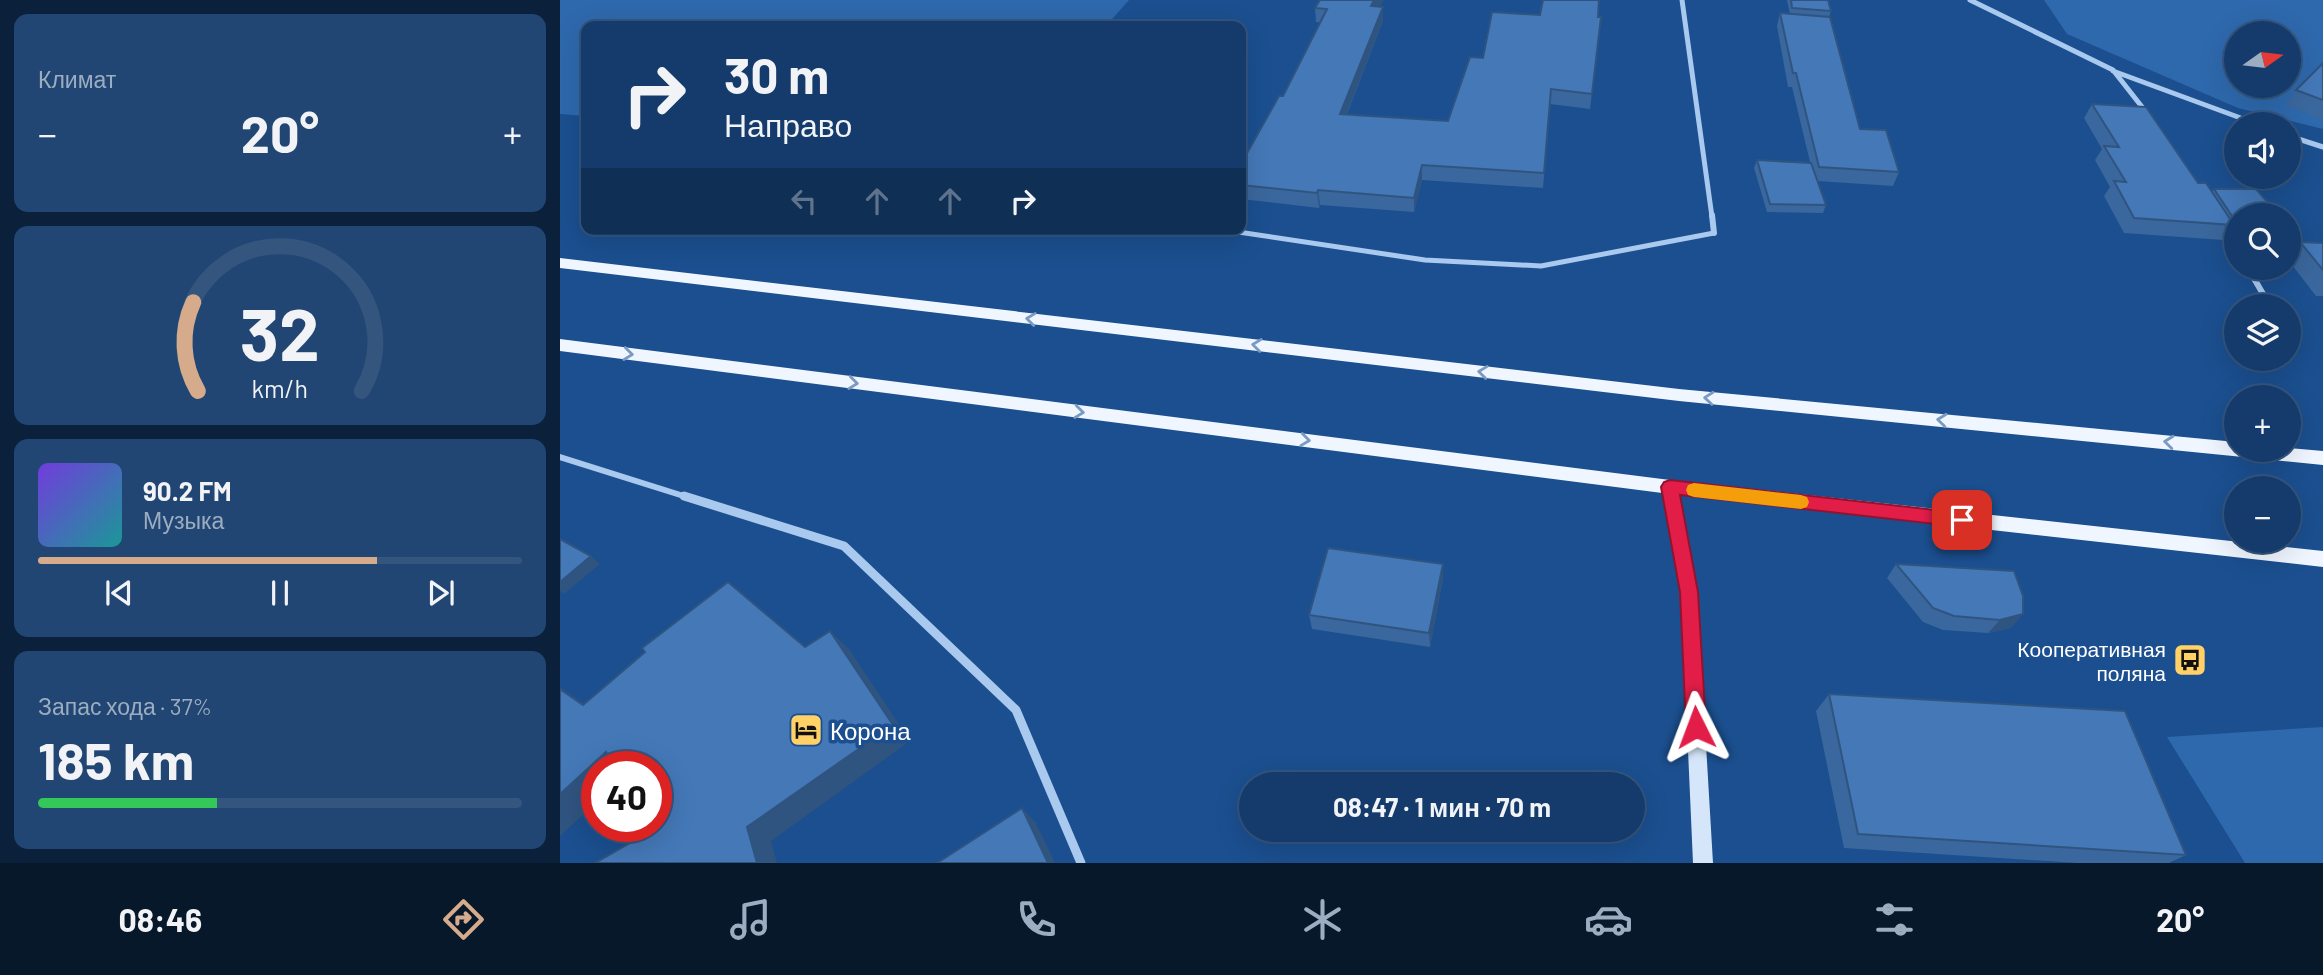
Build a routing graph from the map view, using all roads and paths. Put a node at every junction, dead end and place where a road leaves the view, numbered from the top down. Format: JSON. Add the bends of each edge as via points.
{"nodes":[{"id":1,"x":1682,"y":0,"type":"edge"},
{"id":2,"x":1970,"y":0,"type":"edge"},
{"id":3,"x":2113,"y":70,"type":"junction"},
{"id":4,"x":2225,"y":112,"type":"edge"},
{"id":5,"x":2151,"y":120,"type":"edge"},
{"id":6,"x":2301,"y":140,"type":"edge"},
{"id":7,"x":2323,"y":147,"type":"edge"},
{"id":8,"x":2215,"y":217,"type":"edge"},
{"id":9,"x":2224,"y":231,"type":"edge"},
{"id":10,"x":1246,"y":233,"type":"edge"},
{"id":11,"x":1714,"y":233,"type":"joint"},
{"id":12,"x":560,"y":263,"type":"edge"},
{"id":13,"x":560,"y":345,"type":"edge"},
{"id":14,"x":2224,"y":448,"type":"edge"},
{"id":15,"x":2301,"y":456,"type":"edge"},
{"id":16,"x":560,"y":457,"type":"edge"},
{"id":17,"x":2323,"y":458,"type":"edge"},
{"id":18,"x":1670,"y":487,"type":"junction"},
{"id":19,"x":2323,"y":559,"type":"edge"},
{"id":20,"x":1081,"y":863,"type":"edge"},
{"id":21,"x":1703,"y":863,"type":"edge"}],
"edges":[{"from":1,"to":11,"type":"street"},
{"from":2,"to":3,"type":"street"},
{"from":3,"to":4,"type":"street"},
{"from":3,"to":5,"type":"street"},
{"from":6,"to":7,"type":"street"},
{"from":8,"to":9,"type":"street"},
{"from":10,"to":11,"type":"lane","via":[[1425,260],[1541,266]]},
{"from":14,"to":12,"type":"main road","one_way":true,"via":[[1679,395]]},
{"from":13,"to":18,"type":"main road","one_way":true},
{"from":15,"to":17,"type":"main road"},
{"from":16,"to":20,"type":"street","via":[[844,546],[1016,710]]},
{"from":18,"to":19,"type":"main road"},
{"from":18,"to":21,"type":"street","via":[[1689,592]]}]}
